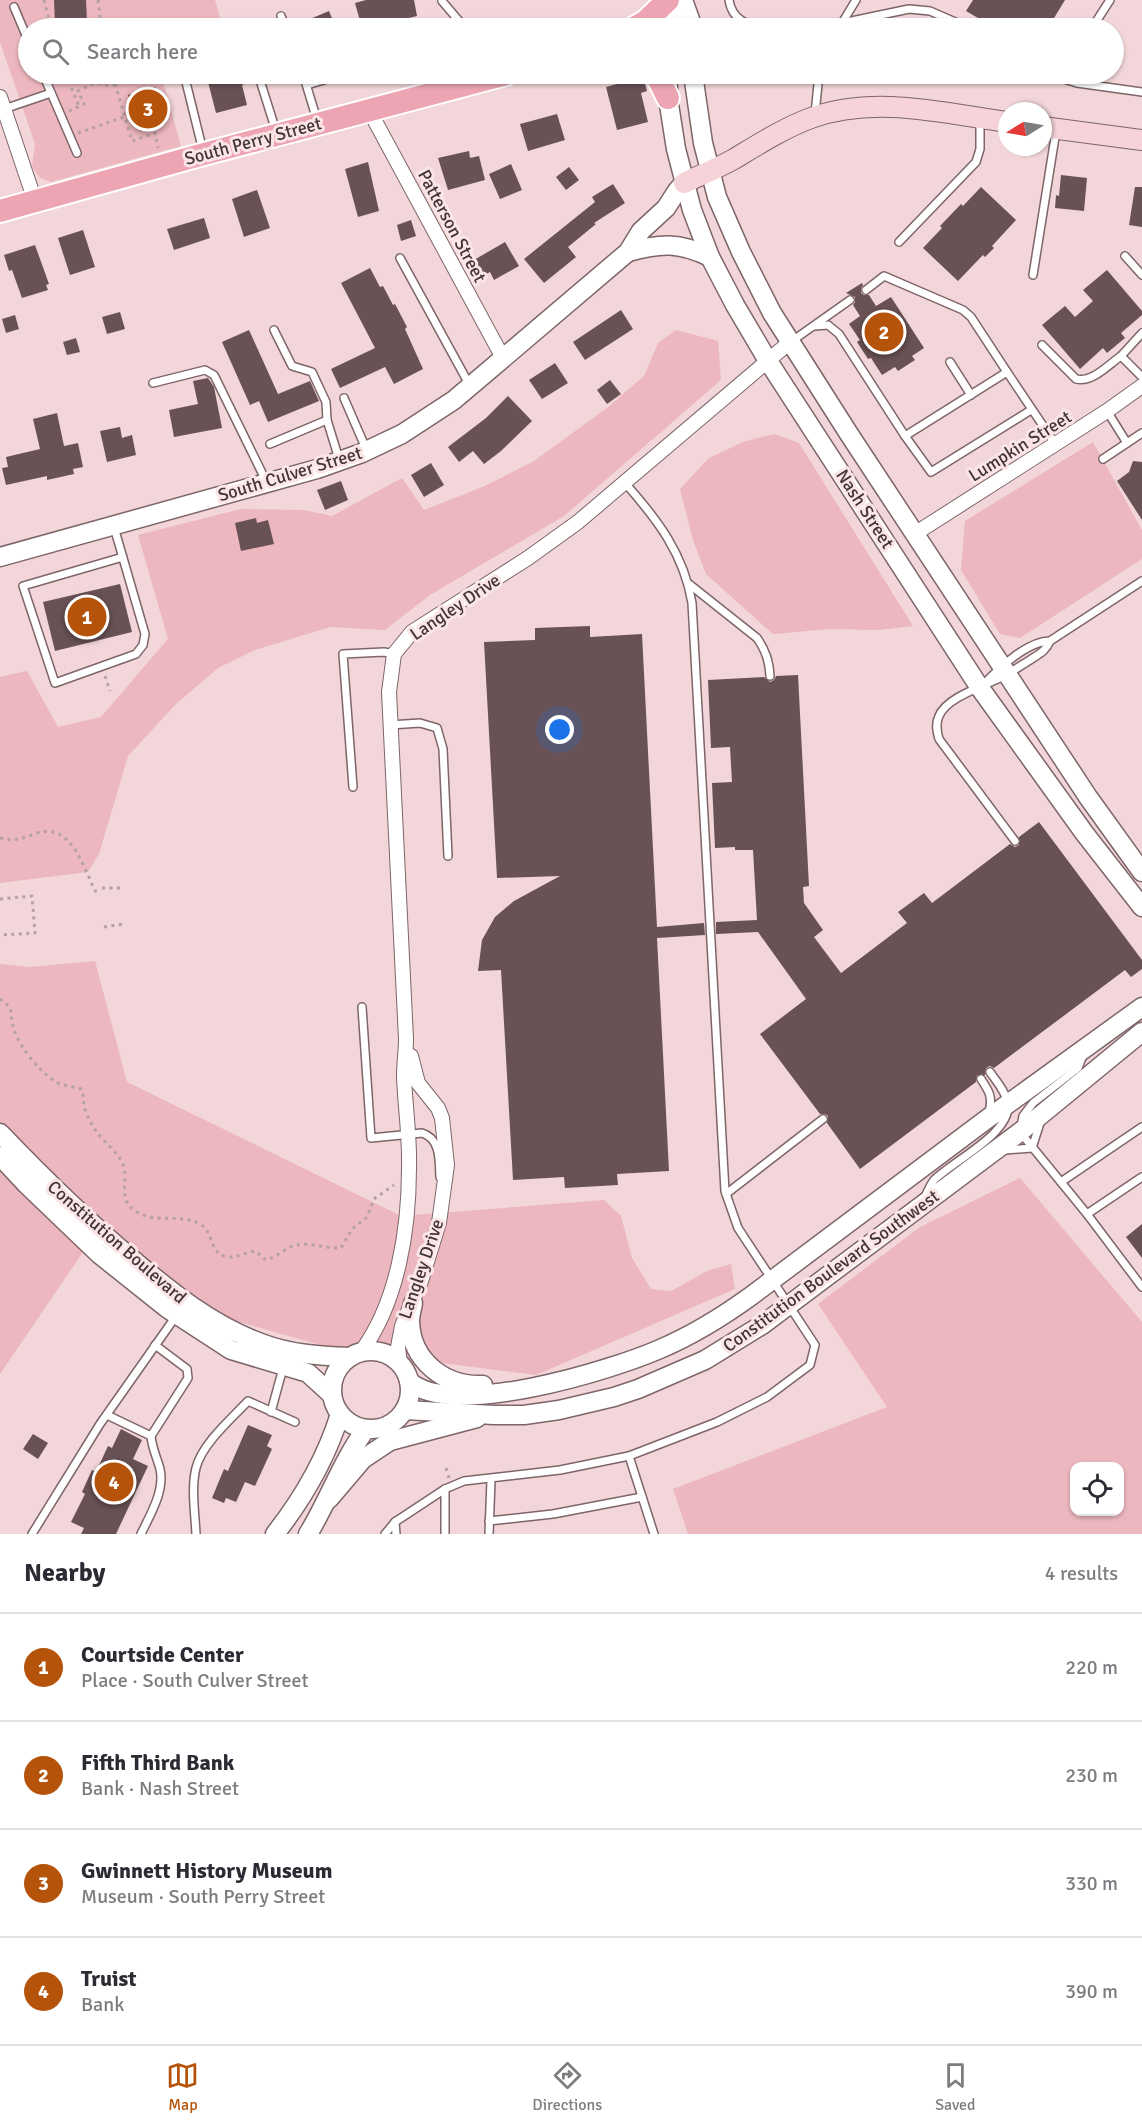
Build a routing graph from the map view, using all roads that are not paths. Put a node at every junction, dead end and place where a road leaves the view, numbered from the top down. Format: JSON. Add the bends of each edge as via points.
{"nodes":[{"id":1,"x":668,"y":0,"type":"edge"},
{"id":2,"x":677,"y":0,"type":"edge"},
{"id":3,"x":683,"y":0,"type":"edge"},
{"id":4,"x":729,"y":0,"type":"edge"},
{"id":5,"x":856,"y":0,"type":"edge"},
{"id":6,"x":1110,"y":0,"type":"edge"},
{"id":7,"x":442,"y":1,"type":"edge"},
{"id":8,"x":14,"y":7,"type":"dead end"},
{"id":9,"x":19,"y":18,"type":"edge"},
{"id":10,"x":456,"y":18,"type":"edge"},
{"id":11,"x":649,"y":18,"type":"edge"},
{"id":12,"x":673,"y":18,"type":"edge"},
{"id":13,"x":690,"y":18,"type":"edge"},
{"id":14,"x":736,"y":18,"type":"edge"},
{"id":15,"x":846,"y":18,"type":"edge"},
{"id":16,"x":873,"y":18,"type":"edge"},
{"id":17,"x":945,"y":18,"type":"edge"},
{"id":18,"x":1098,"y":18,"type":"edge"},
{"id":19,"x":47,"y":84,"type":"edge"},
{"id":20,"x":186,"y":84,"type":"edge"},
{"id":21,"x":261,"y":84,"type":"edge"},
{"id":22,"x":310,"y":84,"type":"edge"},
{"id":23,"x":462,"y":84,"type":"edge"},
{"id":24,"x":661,"y":84,"type":"edge"},
{"id":25,"x":668,"y":84,"type":"edge"},
{"id":26,"x":694,"y":84,"type":"edge"},
{"id":27,"x":818,"y":84,"type":"edge"},
{"id":28,"x":1084,"y":84,"type":"edge"},
{"id":29,"x":307,"y":85,"type":"joint"},
{"id":30,"x":1142,"y":92,"type":"edge"},
{"id":31,"x":51,"y":93,"type":"junction"},
{"id":32,"x":668,"y":98,"type":"junction"},
{"id":33,"x":2,"y":103,"type":"edge"},
{"id":34,"x":369,"y":110,"type":"junction"},
{"id":35,"x":815,"y":117,"type":"junction"},
{"id":36,"x":980,"y":118,"type":"junction"},
{"id":37,"x":998,"y":121,"type":"edge"},
{"id":38,"x":318,"y":123,"type":"junction"},
{"id":39,"x":1052,"y":128,"type":"edge"},
{"id":40,"x":277,"y":134,"type":"junction"},
{"id":41,"x":1142,"y":140,"type":"edge"},
{"id":42,"x":77,"y":153,"type":"dead end"},
{"id":43,"x":204,"y":154,"type":"junction"},
{"id":44,"x":1047,"y":156,"type":"edge"},
{"id":45,"x":710,"y":171,"type":"junction"},
{"id":46,"x":684,"y":183,"type":"junction"},
{"id":47,"x":35,"y":201,"type":"junction"},
{"id":48,"x":0,"y":211,"type":"edge"},
{"id":49,"x":899,"y":242,"type":"dead end"},
{"id":50,"x":628,"y":252,"type":"junction"},
{"id":51,"x":1125,"y":256,"type":"dead end"},
{"id":52,"x":710,"y":257,"type":"junction"},
{"id":53,"x":400,"y":258,"type":"dead end"},
{"id":54,"x":1034,"y":275,"type":"dead end"},
{"id":55,"x":1142,"y":276,"type":"edge"},
{"id":56,"x":866,"y":290,"type":"dead end"},
{"id":57,"x":850,"y":300,"type":"dead end"},
{"id":58,"x":814,"y":326,"type":"junction"},
{"id":59,"x":274,"y":330,"type":"dead end"},
{"id":60,"x":1142,"y":333,"type":"edge"},
{"id":61,"x":790,"y":342,"type":"junction"},
{"id":62,"x":1042,"y":345,"type":"dead end"},
{"id":63,"x":1121,"y":356,"type":"junction"},
{"id":64,"x":503,"y":358,"type":"junction"},
{"id":65,"x":768,"y":361,"type":"junction"},
{"id":66,"x":950,"y":362,"type":"dead end"},
{"id":67,"x":1007,"y":372,"type":"junction"},
{"id":68,"x":1142,"y":377,"type":"edge"},
{"id":69,"x":153,"y":383,"type":"dead end"},
{"id":70,"x":471,"y":386,"type":"junction"},
{"id":71,"x":1142,"y":386,"type":"edge"},
{"id":72,"x":971,"y":395,"type":"junction"},
{"id":73,"x":344,"y":398,"type":"dead end"},
{"id":74,"x":1031,"y":410,"type":"junction"},
{"id":75,"x":1107,"y":411,"type":"junction"},
{"id":76,"x":327,"y":420,"type":"junction"},
{"id":77,"x":1142,"y":433,"type":"edge"},
{"id":78,"x":905,"y":436,"type":"junction"},
{"id":79,"x":1127,"y":443,"type":"junction"},
{"id":80,"x":270,"y":444,"type":"dead end"},
{"id":81,"x":1056,"y":445,"type":"junction"},
{"id":82,"x":367,"y":451,"type":"junction"},
{"id":83,"x":1103,"y":459,"type":"dead end"},
{"id":84,"x":340,"y":461,"type":"junction"},
{"id":85,"x":267,"y":483,"type":"junction"},
{"id":86,"x":625,"y":483,"type":"junction"},
{"id":87,"x":113,"y":525,"type":"junction"},
{"id":88,"x":916,"y":533,"type":"junction"},
{"id":89,"x":123,"y":556,"type":"junction"},
{"id":90,"x":0,"y":557,"type":"edge"},
{"id":91,"x":1142,"y":581,"type":"edge"},
{"id":92,"x":689,"y":584,"type":"junction"},
{"id":93,"x":394,"y":654,"type":"junction"},
{"id":94,"x":1004,"y":670,"type":"junction"},
{"id":95,"x":770,"y":676,"type":"dead end"},
{"id":96,"x":980,"y":688,"type":"junction"},
{"id":97,"x":390,"y":724,"type":"junction"},
{"id":98,"x":353,"y":787,"type":"dead end"},
{"id":99,"x":1015,"y":841,"type":"dead end"},
{"id":100,"x":448,"y":856,"type":"dead end"},
{"id":101,"x":1141,"y":869,"type":"edge"},
{"id":102,"x":1142,"y":907,"type":"edge"},
{"id":103,"x":362,"y":1007,"type":"dead end"},
{"id":104,"x":1142,"y":1007,"type":"edge"},
{"id":105,"x":1142,"y":1032,"type":"edge"},
{"id":106,"x":406,"y":1039,"type":"junction"},
{"id":107,"x":1087,"y":1047,"type":"junction"},
{"id":108,"x":990,"y":1072,"type":"dead end"},
{"id":109,"x":981,"y":1078,"type":"dead end"},
{"id":110,"x":1000,"y":1086,"type":"junction"},
{"id":111,"x":1030,"y":1087,"type":"junction"},
{"id":112,"x":1008,"y":1104,"type":"junction"},
{"id":113,"x":823,"y":1119,"type":"dead end"},
{"id":114,"x":987,"y":1119,"type":"junction"},
{"id":115,"x":1142,"y":1127,"type":"edge"},
{"id":116,"x":0,"y":1133,"type":"edge"},
{"id":117,"x":408,"y":1135,"type":"junction"},
{"id":118,"x":1023,"y":1138,"type":"junction"},
{"id":119,"x":1032,"y":1148,"type":"junction"},
{"id":120,"x":0,"y":1156,"type":"edge"},
{"id":121,"x":1142,"y":1177,"type":"edge"},
{"id":122,"x":1061,"y":1182,"type":"junction"},
{"id":123,"x":726,"y":1194,"type":"junction"},
{"id":124,"x":442,"y":1201,"type":"junction"},
{"id":125,"x":921,"y":1206,"type":"junction"},
{"id":126,"x":1087,"y":1214,"type":"junction"},
{"id":127,"x":772,"y":1280,"type":"junction"},
{"id":128,"x":1142,"y":1287,"type":"edge"},
{"id":129,"x":413,"y":1303,"type":"junction"},
{"id":130,"x":788,"y":1305,"type":"junction"},
{"id":131,"x":177,"y":1315,"type":"junction"},
{"id":132,"x":155,"y":1345,"type":"junction"},
{"id":133,"x":355,"y":1354,"type":"junction"},
{"id":134,"x":400,"y":1364,"type":"junction"},
{"id":135,"x":284,"y":1366,"type":"junction"},
{"id":136,"x":409,"y":1381,"type":"junction"},
{"id":137,"x":547,"y":1383,"type":"junction"},
{"id":138,"x":332,"y":1395,"type":"junction"},
{"id":139,"x":405,"y":1410,"type":"junction"},
{"id":140,"x":271,"y":1412,"type":"junction"},
{"id":141,"x":107,"y":1414,"type":"junction"},
{"id":142,"x":340,"y":1414,"type":"junction"},
{"id":143,"x":494,"y":1415,"type":"junction"},
{"id":144,"x":295,"y":1422,"type":"dead end"},
{"id":145,"x":366,"y":1429,"type":"junction"},
{"id":146,"x":151,"y":1436,"type":"junction"},
{"id":147,"x":629,"y":1456,"type":"junction"},
{"id":148,"x":491,"y":1480,"type":"junction"},
{"id":149,"x":445,"y":1489,"type":"junction"},
{"id":150,"x":642,"y":1497,"type":"junction"},
{"id":151,"x":329,"y":1499,"type":"junction"},
{"id":152,"x":489,"y":1521,"type":"junction"},
{"id":153,"x":395,"y":1522,"type":"junction"},
{"id":154,"x":32,"y":1534,"type":"edge"},
{"id":155,"x":141,"y":1534,"type":"edge"},
{"id":156,"x":196,"y":1534,"type":"edge"},
{"id":157,"x":275,"y":1534,"type":"edge"},
{"id":158,"x":308,"y":1534,"type":"edge"},
{"id":159,"x":385,"y":1534,"type":"edge"},
{"id":160,"x":396,"y":1534,"type":"edge"},
{"id":161,"x":446,"y":1534,"type":"edge"},
{"id":162,"x":489,"y":1534,"type":"edge"},
{"id":163,"x":654,"y":1534,"type":"edge"}],
"edges":[{"from":1,"to":11,"type":"main road"},
{"from":2,"to":12,"type":"street"},
{"from":3,"to":13,"type":"street"},
{"from":4,"to":14,"type":"lane"},
{"from":5,"to":15,"type":"lane"},
{"from":6,"to":18,"type":"lane"},
{"from":7,"to":10,"type":"lane"},
{"from":8,"to":9,"type":"lane"},
{"from":16,"to":17,"type":"lane","via":[[909,9]]},
{"from":19,"to":31,"type":"lane"},
{"from":20,"to":43,"type":"lane"},
{"from":21,"to":40,"type":"lane"},
{"from":22,"to":29,"type":"lane"},
{"from":23,"to":34,"type":"main road","name":"South Perry Street"},
{"from":24,"to":32,"type":"main road"},
{"from":25,"to":32,"type":"street","name":"Nash Street"},
{"from":26,"to":45,"type":"street","name":"Nash Street"},
{"from":27,"to":35,"type":"lane"},
{"from":28,"to":30,"type":"lane"},
{"from":29,"to":38,"type":"lane"},
{"from":31,"to":33,"type":"lane"},
{"from":31,"to":42,"type":"lane"},
{"from":32,"to":46,"type":"street","name":"Nash Street"},
{"from":33,"to":47,"type":"street"},
{"from":34,"to":38,"type":"main road","name":"South Perry Street"},
{"from":34,"to":64,"type":"street","name":"Patterson Street"},
{"from":35,"to":36,"type":"main road","via":[[855,108],[891,106]]},
{"from":35,"to":45,"type":"main road"},
{"from":36,"to":37,"type":"main road"},
{"from":36,"to":49,"type":"lane","via":[[976,162]]},
{"from":38,"to":40,"type":"main road","name":"South Perry Street"},
{"from":39,"to":41,"type":"main road"},
{"from":40,"to":43,"type":"main road","name":"South Perry Street"},
{"from":43,"to":47,"type":"main road","name":"South Perry Street"},
{"from":44,"to":54,"type":"lane"},
{"from":45,"to":46,"type":"main road"},
{"from":45,"to":61,"type":"street","name":"Nash Street","via":[[741,252]]},
{"from":46,"to":50,"type":"street","via":[[666,208],[641,231]]},
{"from":46,"to":52,"type":"street","name":"Nash Street"},
{"from":47,"to":48,"type":"main road","name":"South Perry Street"},
{"from":50,"to":52,"type":"street","via":[[664,244]]},
{"from":50,"to":64,"type":"street","name":"South Culver Street"},
{"from":51,"to":55,"type":"lane"},
{"from":52,"to":65,"type":"street","name":"Nash Street"},
{"from":53,"to":70,"type":"lane"},
{"from":56,"to":67,"type":"lane","via":[[884,276],[963,310]]},
{"from":57,"to":58,"type":"lane"},
{"from":58,"to":61,"type":"lane"},
{"from":58,"to":78,"type":"lane","via":[[828,325],[839,334]]},
{"from":59,"to":76,"type":"lane","via":[[292,366],[312,372],[326,402]]},
{"from":60,"to":63,"type":"lane"},
{"from":61,"to":65,"type":"street","name":"Langley Drive"},
{"from":61,"to":88,"type":"street","name":"Nash Street"},
{"from":62,"to":63,"type":"lane","via":[[1076,380],[1083,381]]},
{"from":63,"to":68,"type":"lane"},
{"from":64,"to":70,"type":"street","name":"South Culver Street"},
{"from":65,"to":86,"type":"street","name":"Langley Drive"},
{"from":65,"to":96,"type":"street","name":"Nash Street"},
{"from":66,"to":72,"type":"lane"},
{"from":67,"to":72,"type":"lane"},
{"from":67,"to":74,"type":"lane"},
{"from":69,"to":85,"type":"lane","via":[[205,370],[214,375]]},
{"from":70,"to":82,"type":"street","name":"South Culver Street","via":[[402,434]]},
{"from":71,"to":75,"type":"street","name":"Lumpkin Street"},
{"from":72,"to":78,"type":"lane"},
{"from":73,"to":82,"type":"lane"},
{"from":74,"to":78,"type":"lane","via":[[931,472]]},
{"from":74,"to":81,"type":"lane"},
{"from":75,"to":79,"type":"lane"},
{"from":75,"to":81,"type":"street","name":"Lumpkin Street"},
{"from":76,"to":80,"type":"lane"},
{"from":76,"to":84,"type":"lane"},
{"from":77,"to":79,"type":"lane"},
{"from":79,"to":83,"type":"lane"},
{"from":81,"to":88,"type":"street","name":"Lumpkin Street"},
{"from":82,"to":84,"type":"street","name":"South Culver Street"},
{"from":84,"to":85,"type":"street","name":"South Culver Street"},
{"from":85,"to":87,"type":"street","name":"South Culver Street"},
{"from":86,"to":92,"type":"lane","via":[[667,534]]},
{"from":86,"to":93,"type":"street","name":"Langley Drive","via":[[536,552],[412,632]]},
{"from":87,"to":89,"type":"lane"},
{"from":87,"to":90,"type":"street","name":"South Culver Street"},
{"from":88,"to":94,"type":"street","name":"Nash Street"},
{"from":89,"to":89,"type":"lane","via":[[145,634],[142,645],[136,654],[55,682],[23,586]]},
{"from":91,"to":94,"type":"lane","via":[[1050,641],[1041,641]]},
{"from":92,"to":95,"type":"lane","via":[[757,638],[769,662]]},
{"from":92,"to":123,"type":"lane"},
{"from":93,"to":97,"type":"street","name":"Langley Drive","via":[[389,678]]},
{"from":93,"to":98,"type":"lane","via":[[343,654]]},
{"from":94,"to":96,"type":"lane"},
{"from":94,"to":101,"type":"street","name":"Nash Street"},
{"from":96,"to":99,"type":"lane","via":[[946,707],[939,715],[937,732]]},
{"from":96,"to":102,"type":"street","name":"Nash Street"},
{"from":97,"to":100,"type":"lane","via":[[420,723],[437,728],[443,749]]},
{"from":97,"to":106,"type":"street","name":"Langley Drive"},
{"from":103,"to":117,"type":"lane","via":[[371,1138]]},
{"from":104,"to":107,"type":"street","name":"Constitution Boulevard Southwest"},
{"from":105,"to":118,"type":"street","name":"Constitution Boulevard Southwest","via":[[1043,1113]]},
{"from":106,"to":117,"type":"street","name":"Langley Drive"},
{"from":106,"to":124,"type":"street","name":"Langley Drive","via":[[418,1083],[442,1118],[447,1165]]},
{"from":107,"to":111,"type":"street","name":"Constitution Boulevard Southwest"},
{"from":107,"to":118,"type":"lane","via":[[1078,1068],[1033,1102],[1023,1116]]},
{"from":108,"to":110,"type":"lane"},
{"from":109,"to":114,"type":"lane","via":[[992,1101]]},
{"from":110,"to":111,"type":"lane","via":[[1013,1093]]},
{"from":110,"to":112,"type":"lane"},
{"from":111,"to":112,"type":"street","name":"Constitution Boulevard Southwest"},
{"from":112,"to":114,"type":"street","name":"Constitution Boulevard Southwest"},
{"from":112,"to":125,"type":"lane","via":[[1005,1121],[933,1182]]},
{"from":113,"to":123,"type":"lane"},
{"from":114,"to":127,"type":"street","name":"Constitution Boulevard Southwest"},
{"from":115,"to":122,"type":"lane"},
{"from":116,"to":133,"type":"street","name":"Constitution Boulevard","via":[[112,1242],[210,1319],[286,1351],[312,1356]]},
{"from":117,"to":124,"type":"lane","via":[[422,1133],[436,1144]]},
{"from":117,"to":133,"type":"street","name":"Langley Drive","via":[[401,1255],[376,1327]]},
{"from":118,"to":119,"type":"lane"},
{"from":118,"to":119,"type":"lane"},
{"from":118,"to":119,"type":"lane"},
{"from":118,"to":125,"type":"street","name":"Constitution Boulevard Southwest","via":[[993,1152]]},
{"from":119,"to":122,"type":"lane"},
{"from":120,"to":131,"type":"street","name":"Constitution Boulevard","via":[[99,1254]]},
{"from":121,"to":126,"type":"lane"},
{"from":122,"to":126,"type":"lane"},
{"from":123,"to":127,"type":"lane","via":[[738,1228]]},
{"from":124,"to":129,"type":"street","name":"Langley Drive","via":[[440,1223]]},
{"from":125,"to":130,"type":"street","name":"Constitution Boulevard Southwest"},
{"from":126,"to":128,"type":"lane"},
{"from":127,"to":130,"type":"lane"},
{"from":127,"to":137,"type":"street","name":"Constitution Boulevard Southwest","via":[[718,1318],[658,1350]]},
{"from":129,"to":134,"type":"street","name":"Langley Drive","via":[[402,1326]]},
{"from":129,"to":137,"type":"street","via":[[410,1322],[415,1344],[428,1366],[447,1380],[471,1386]]},
{"from":130,"to":143,"type":"street","name":"Constitution Boulevard Southwest","via":[[713,1356],[638,1389],[559,1410]]},
{"from":130,"to":147,"type":"lane","via":[[815,1345],[810,1365],[767,1397],[717,1422]]},
{"from":131,"to":132,"type":"lane"},
{"from":131,"to":135,"type":"street","name":"Constitution Boulevard","via":[[231,1350]]},
{"from":132,"to":141,"type":"lane"},
{"from":132,"to":146,"type":"lane","via":[[188,1369],[188,1378]]},
{"from":133,"to":134,"type":"street","via":[[382,1353]]},
{"from":133,"to":138,"type":"street","via":[[338,1369]]},
{"from":134,"to":136,"type":"street"},
{"from":135,"to":138,"type":"street","name":"Constitution Boulevard","via":[[308,1372]]},
{"from":135,"to":140,"type":"lane"},
{"from":136,"to":137,"type":"street","name":"Constitution Boulevard Southwest","via":[[437,1394],[461,1396]]},
{"from":136,"to":139,"type":"street"},
{"from":138,"to":142,"type":"street"},
{"from":139,"to":143,"type":"street","name":"Constitution Boulevard Southwest"},
{"from":139,"to":145,"type":"street","via":[[384,1427]]},
{"from":140,"to":144,"type":"lane"},
{"from":140,"to":156,"type":"lane","via":[[248,1401],[204,1450],[196,1468]]},
{"from":141,"to":146,"type":"lane"},
{"from":141,"to":154,"type":"lane"},
{"from":142,"to":145,"type":"street"},
{"from":142,"to":157,"type":"street","via":[[321,1466],[298,1506]]},
{"from":143,"to":151,"type":"street","via":[[390,1441],[363,1459]]},
{"from":145,"to":151,"type":"street","via":[[350,1450]]},
{"from":146,"to":155,"type":"lane","via":[[160,1485]]},
{"from":147,"to":148,"type":"lane"},
{"from":147,"to":150,"type":"lane"},
{"from":148,"to":149,"type":"lane","via":[[464,1481]]},
{"from":148,"to":152,"type":"lane"},
{"from":149,"to":153,"type":"lane"},
{"from":149,"to":161,"type":"lane"},
{"from":150,"to":152,"type":"lane","via":[[554,1514]]},
{"from":150,"to":163,"type":"lane"},
{"from":151,"to":158,"type":"street"},
{"from":152,"to":162,"type":"lane"},
{"from":153,"to":159,"type":"lane"},
{"from":153,"to":160,"type":"lane"}]}
